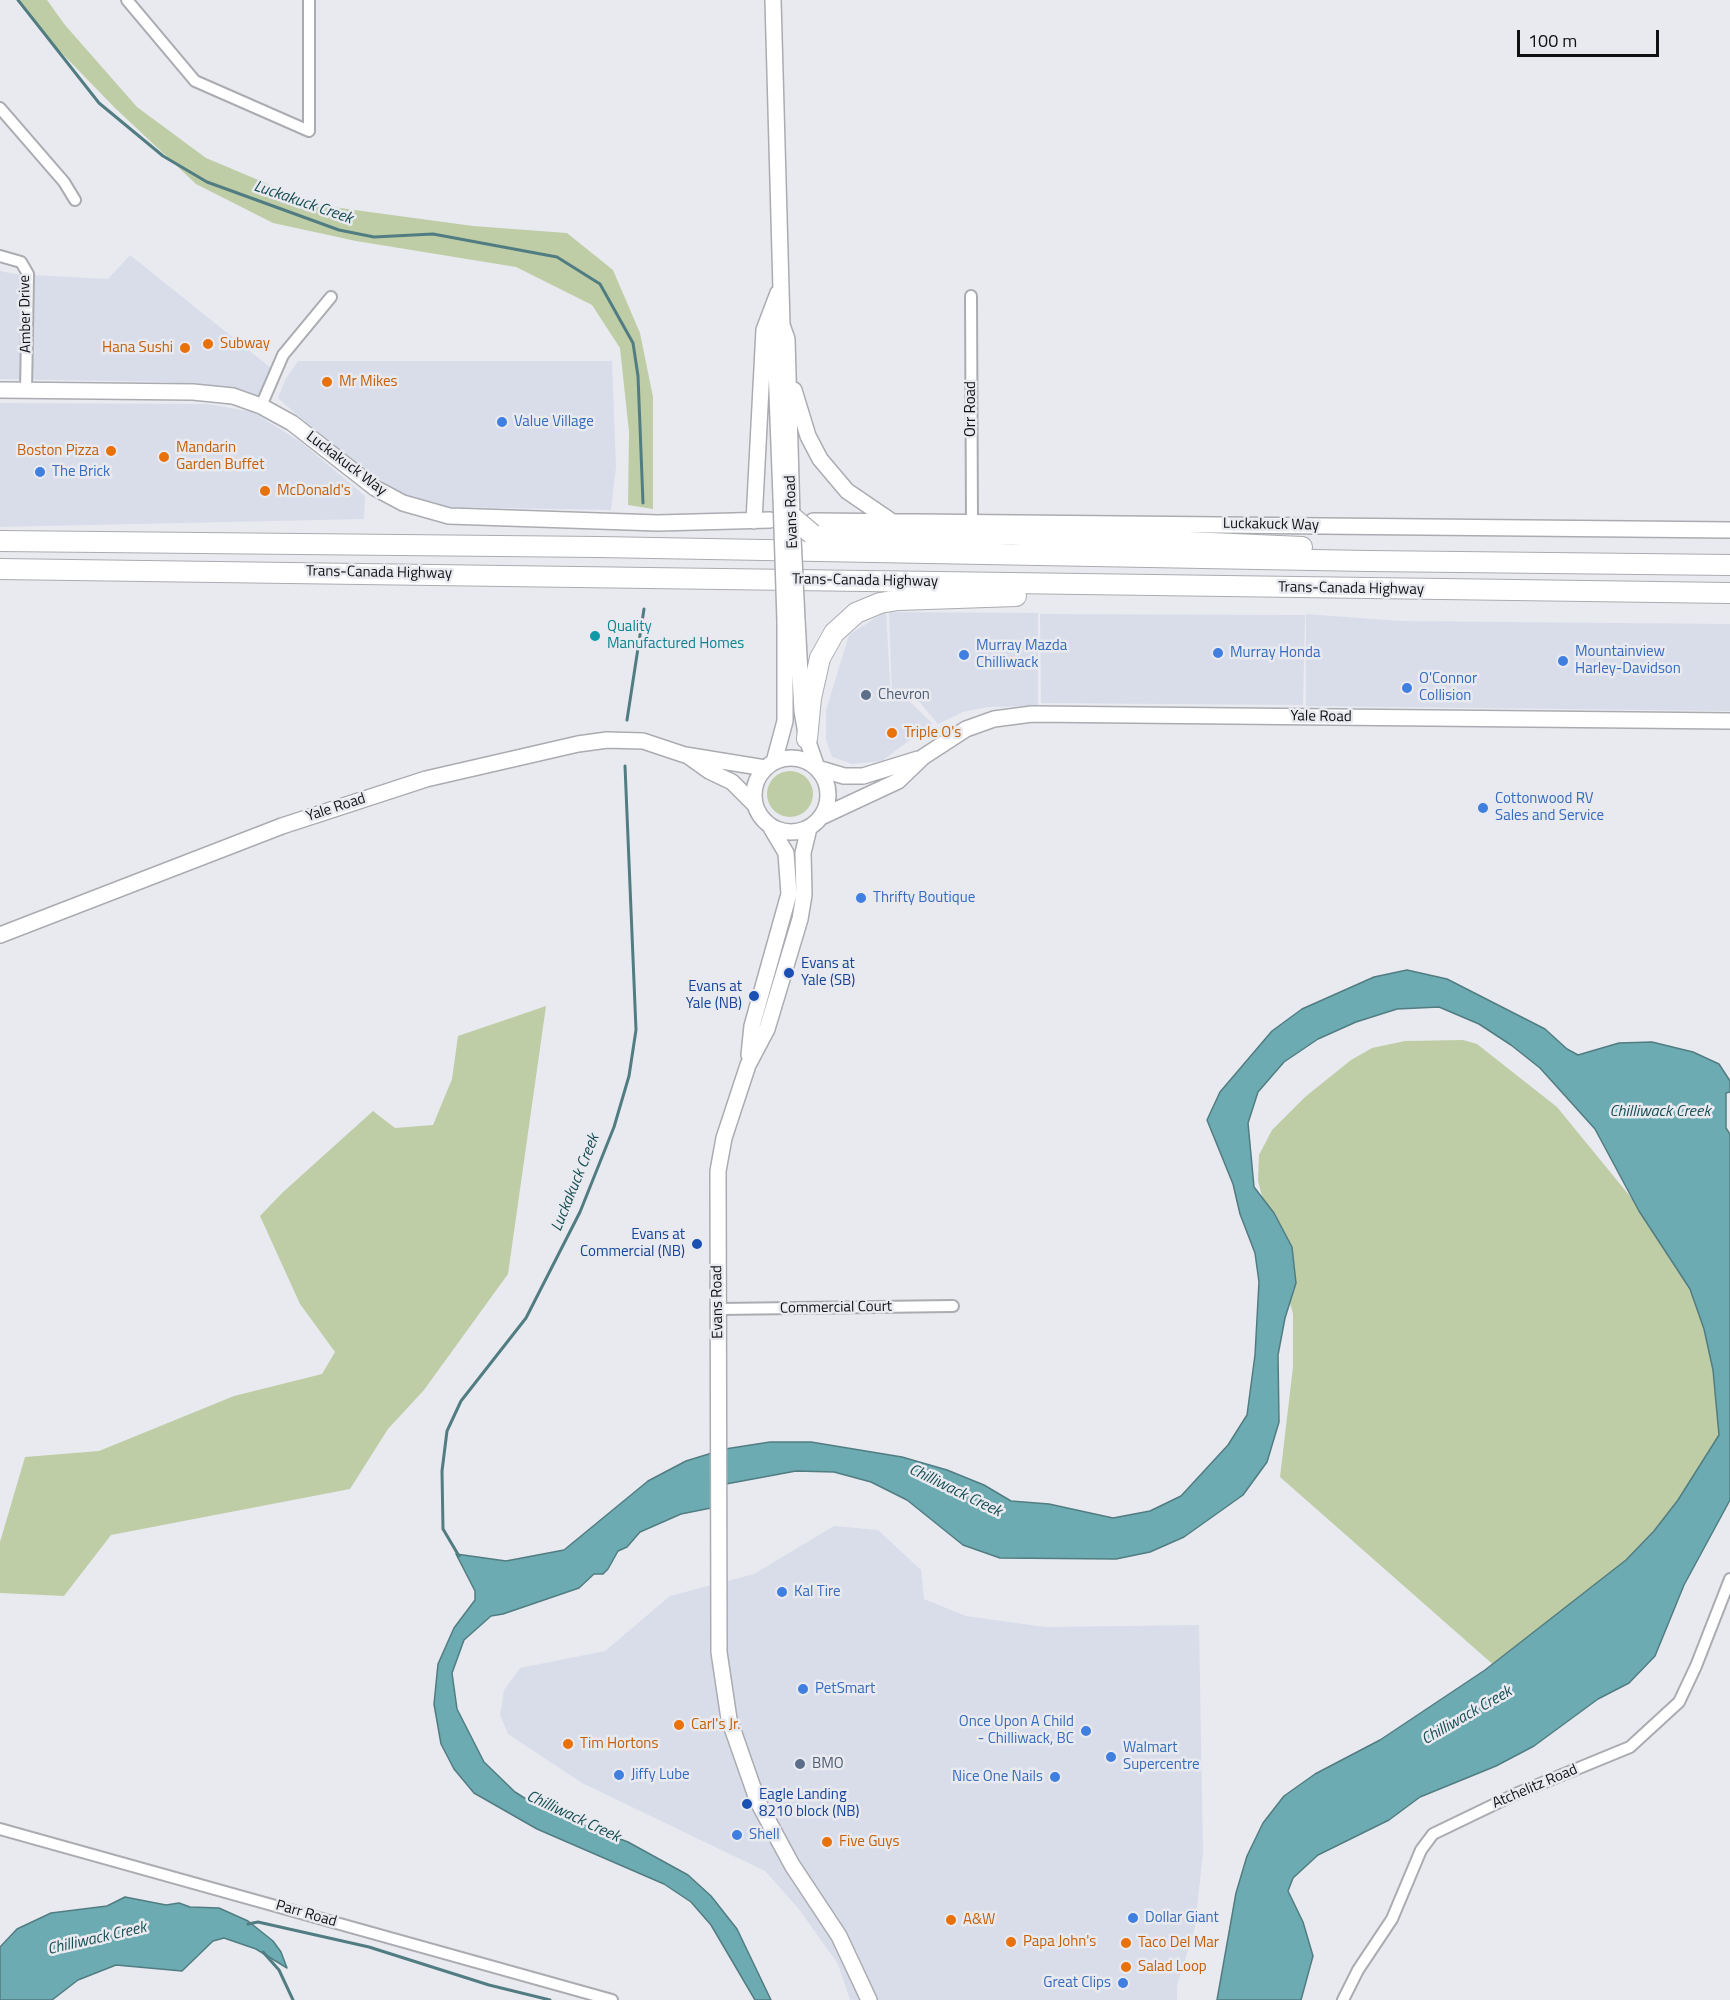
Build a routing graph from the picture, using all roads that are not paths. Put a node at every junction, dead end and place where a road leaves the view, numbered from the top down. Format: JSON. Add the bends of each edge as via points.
{"nodes":[{"id":1,"x":127,"y":0,"type":"edge"},
{"id":2,"x":309,"y":0,"type":"edge"},
{"id":3,"x":773,"y":0,"type":"edge"},
{"id":4,"x":0,"y":108,"type":"edge"},
{"id":5,"x":75,"y":200,"type":"dead end"},
{"id":6,"x":0,"y":256,"type":"edge"},
{"id":7,"x":781,"y":285,"type":"junction"},
{"id":8,"x":970,"y":296,"type":"dead end"},
{"id":9,"x":331,"y":297,"type":"dead end"},
{"id":10,"x":782,"y":325,"type":"junction"},
{"id":11,"x":789,"y":373,"type":"junction"},
{"id":12,"x":0,"y":390,"type":"edge"},
{"id":13,"x":26,"y":391,"type":"junction"},
{"id":14,"x":261,"y":406,"type":"junction"},
{"id":15,"x":847,"y":491,"type":"junction"},
{"id":16,"x":786,"y":497,"type":"junction"},
{"id":17,"x":754,"y":520,"type":"junction"},
{"id":18,"x":770,"y":520,"type":"dead end"},
{"id":19,"x":843,"y":521,"type":"junction"},
{"id":20,"x":891,"y":521,"type":"junction"},
{"id":21,"x":972,"y":522,"type":"junction"},
{"id":22,"x":798,"y":529,"type":"junction"},
{"id":23,"x":1730,"y":530,"type":"edge"},
{"id":24,"x":0,"y":541,"type":"edge"},
{"id":25,"x":1368,"y":561,"type":"junction"},
{"id":26,"x":1730,"y":565,"type":"edge"},
{"id":27,"x":0,"y":569,"type":"edge"},
{"id":28,"x":1250,"y":588,"type":"junction"},
{"id":29,"x":1730,"y":593,"type":"edge"},
{"id":30,"x":791,"y":621,"type":"junction"},
{"id":31,"x":1730,"y":722,"type":"edge"},
{"id":32,"x":807,"y":739,"type":"junction"},
{"id":33,"x":685,"y":755,"type":"junction"},
{"id":34,"x":923,"y":757,"type":"junction"},
{"id":35,"x":770,"y":765,"type":"junction"},
{"id":36,"x":817,"y":768,"type":"junction"},
{"id":37,"x":755,"y":805,"type":"junction"},
{"id":38,"x":821,"y":817,"type":"junction"},
{"id":39,"x":770,"y":826,"type":"junction"},
{"id":40,"x":809,"y":828,"type":"junction"},
{"id":41,"x":0,"y":935,"type":"edge"},
{"id":42,"x":748,"y":1065,"type":"junction"},
{"id":43,"x":953,"y":1306,"type":"dead end"},
{"id":44,"x":719,"y":1309,"type":"junction"},
{"id":45,"x":1730,"y":1579,"type":"edge"},
{"id":46,"x":0,"y":1829,"type":"edge"},
{"id":47,"x":612,"y":2000,"type":"edge"},
{"id":48,"x":869,"y":2000,"type":"edge"},
{"id":49,"x":1343,"y":2000,"type":"edge"}],
"edges":[{"from":1,"to":2,"type":"street","via":[[195,81],[309,131]]},
{"from":3,"to":7,"type":"street","name":"Evans Road"},
{"from":4,"to":5,"type":"street"},
{"from":6,"to":13,"type":"street","name":"Amber Drive","via":[[21,262],[28,274]]},
{"from":7,"to":10,"type":"street","name":"Evans Road"},
{"from":7,"to":17,"type":"street","via":[[764,330]]},
{"from":8,"to":21,"type":"street","name":"Orr Road"},
{"from":9,"to":14,"type":"street","via":[[283,355]]},
{"from":10,"to":11,"type":"street","name":"Evans Road"},
{"from":10,"to":16,"type":"street","name":"Evans Road","via":[[775,341]]},
{"from":11,"to":15,"type":"street","via":[[808,436],[820,459]]},
{"from":11,"to":16,"type":"street","name":"Evans Road"},
{"from":12,"to":13,"type":"street","name":"Luckakuck Way"},
{"from":13,"to":14,"type":"street","name":"Luckakuck Way","via":[[193,392],[233,396]]},
{"from":14,"to":17,"type":"street","name":"Luckakuck Way","via":[[292,423],[375,488],[432,513],[464,518],[658,523]]},
{"from":15,"to":19,"type":"street"},
{"from":15,"to":20,"type":"street"},
{"from":16,"to":22,"type":"street","name":"Evans Road"},
{"from":16,"to":22,"type":"street","name":"Evans Road","bridge":true},
{"from":17,"to":18,"type":"street","name":"Luckakuck Way"},
{"from":19,"to":20,"type":"street","name":"Luckakuck Way"},
{"from":19,"to":22,"type":"street","name":"Luckakuck Way"},
{"from":20,"to":21,"type":"street","name":"Luckakuck Way"},
{"from":21,"to":23,"type":"street","name":"Luckakuck Way"},
{"from":22,"to":25,"type":"highway","via":[[1336,549]]},
{"from":22,"to":30,"type":"street","name":"Evans Road","bridge":true},
{"from":24,"to":25,"type":"highway","name":"Trans-Canada Highway"},
{"from":25,"to":26,"type":"highway","name":"Trans-Canada Highway"},
{"from":27,"to":28,"type":"highway","name":"Trans-Canada Highway"},
{"from":28,"to":29,"type":"highway","name":"Trans-Canada Highway"},
{"from":28,"to":32,"type":"highway","via":[[909,599],[873,605],[843,622],[820,658]]},
{"from":30,"to":32,"type":"street","name":"Evans Road"},
{"from":30,"to":35,"type":"street","name":"Evans Road","via":[[785,721]]},
{"from":31,"to":34,"type":"street","name":"Yale Road","via":[[1032,714],[994,718],[966,729]]},
{"from":32,"to":36,"type":"street","name":"Evans Road"},
{"from":33,"to":35,"type":"street","name":"Yale Road"},
{"from":33,"to":37,"type":"street","name":"Yale Road","via":[[732,782]]},
{"from":33,"to":41,"type":"street","name":"Yale Road","via":[[643,741],[607,740],[426,779],[282,826]]},
{"from":34,"to":36,"type":"street","name":"Yale Road","via":[[863,776],[844,776]]},
{"from":34,"to":38,"type":"street","name":"Yale Road","via":[[898,781]]},
{"from":35,"to":36,"type":"street","via":[[795,758]]},
{"from":35,"to":37,"type":"street","via":[[755,785]]},
{"from":36,"to":38,"type":"street","via":[[827,787]]},
{"from":37,"to":39,"type":"street"},
{"from":38,"to":40,"type":"street"},
{"from":39,"to":40,"type":"street","via":[[789,832]]},
{"from":39,"to":42,"type":"street","name":"Evans Road","via":[[786,853],[789,894],[752,1026]]},
{"from":40,"to":42,"type":"street","name":"Evans Road","via":[[803,854],[800,918],[767,1029]]},
{"from":42,"to":44,"type":"street","name":"Evans Road","via":[[724,1138],[718,1171]]},
{"from":43,"to":44,"type":"street","name":"Commercial Court"},
{"from":44,"to":48,"type":"street","name":"Evans Road","via":[[718,1652],[724,1697],[758,1802],[839,1936]]},
{"from":45,"to":49,"type":"street","name":"Atchelitz Road","via":[[1679,1702],[1630,1747],[1518,1793],[1433,1834],[1421,1850],[1392,1919]]},
{"from":46,"to":47,"type":"street","name":"Parr Road"}]}
